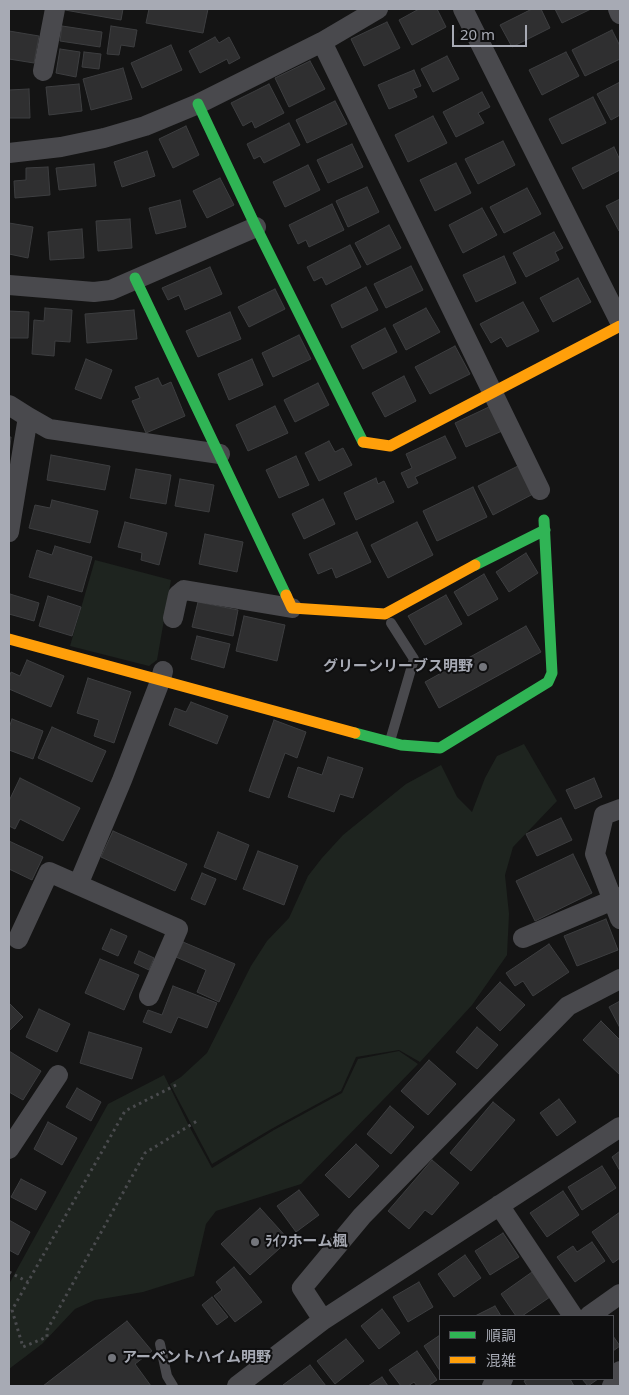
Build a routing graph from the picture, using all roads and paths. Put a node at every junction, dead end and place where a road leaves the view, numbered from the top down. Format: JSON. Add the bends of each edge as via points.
{"nodes":[{"id":1,"x":55,"y":9,"type":"edge"},
{"id":2,"x":378,"y":9,"type":"edge"},
{"id":3,"x":463,"y":9,"type":"edge"},
{"id":4,"x":618,"y":9,"type":"edge"},
{"id":5,"x":620,"y":14,"type":"edge"},
{"id":6,"x":322,"y":42,"type":"junction"},
{"id":7,"x":43,"y":71,"type":"dead end"},
{"id":8,"x":198,"y":104,"type":"junction"},
{"id":9,"x":9,"y":153,"type":"edge"},
{"id":10,"x":256,"y":227,"type":"junction"},
{"id":11,"x":136,"y":278,"type":"junction"},
{"id":12,"x":9,"y":285,"type":"edge"},
{"id":13,"x":620,"y":324,"type":"edge"},
{"id":14,"x":494,"y":392,"type":"junction"},
{"id":15,"x":9,"y":404,"type":"edge"},
{"id":16,"x":28,"y":417,"type":"junction"},
{"id":17,"x":220,"y":454,"type":"junction"},
{"id":18,"x":540,"y":490,"type":"dead end"},
{"id":19,"x":9,"y":532,"type":"edge"},
{"id":20,"x":292,"y":608,"type":"junction"},
{"id":21,"x":173,"y":618,"type":"dead end"},
{"id":22,"x":391,"y":623,"type":"dead end"},
{"id":23,"x":9,"y":639,"type":"edge"},
{"id":24,"x":162,"y":675,"type":"junction"},
{"id":25,"x":390,"y":742,"type":"junction"},
{"id":26,"x":620,"y":809,"type":"edge"},
{"id":27,"x":78,"y":885,"type":"junction"},
{"id":28,"x":616,"y":899,"type":"edge"},
{"id":29,"x":620,"y":919,"type":"edge"},
{"id":30,"x":523,"y":938,"type":"dead end"},
{"id":31,"x":18,"y":939,"type":"dead end"},
{"id":32,"x":620,"y":979,"type":"edge"},
{"id":33,"x":150,"y":996,"type":"dead end"},
{"id":34,"x":58,"y":1075,"type":"dead end"},
{"id":35,"x":176,"y":1085,"type":"dead end"},
{"id":36,"x":197,"y":1122,"type":"dead end"},
{"id":37,"x":620,"y":1127,"type":"edge"},
{"id":38,"x":9,"y":1147,"type":"edge"},
{"id":39,"x":499,"y":1206,"type":"junction"},
{"id":40,"x":9,"y":1272,"type":"edge"},
{"id":41,"x":28,"y":1282,"type":"junction"},
{"id":42,"x":620,"y":1294,"type":"edge"},
{"id":43,"x":572,"y":1315,"type":"edge"},
{"id":44,"x":590,"y":1315,"type":"edge"},
{"id":45,"x":323,"y":1320,"type":"junction"},
{"id":46,"x":160,"y":1344,"type":"dead end"},
{"id":47,"x":620,"y":1371,"type":"edge"},
{"id":48,"x":173,"y":1386,"type":"edge"},
{"id":49,"x":237,"y":1386,"type":"edge"},
{"id":50,"x":612,"y":1386,"type":"edge"}],
"edges":[{"from":1,"to":7,"type":"street"},
{"from":2,"to":6,"type":"street"},
{"from":3,"to":13,"type":"street"},
{"from":4,"to":5,"type":"street"},
{"from":6,"to":8,"type":"street"},
{"from":6,"to":14,"type":"street"},
{"from":8,"to":9,"type":"street","via":[[145,126],[104,138]]},
{"from":8,"to":10,"type":"street"},
{"from":10,"to":11,"type":"street"},
{"from":10,"to":14,"type":"street","via":[[364,443],[390,446]]},
{"from":11,"to":12,"type":"street","via":[[111,290],[94,292]]},
{"from":11,"to":17,"type":"street"},
{"from":13,"to":14,"type":"street"},
{"from":14,"to":18,"type":"street"},
{"from":15,"to":16,"type":"street"},
{"from":16,"to":17,"type":"street","via":[[49,429]]},
{"from":16,"to":19,"type":"street"},
{"from":17,"to":20,"type":"street"},
{"from":20,"to":21,"type":"street","via":[[184,590],[178,595]]},
{"from":20,"to":25,"type":"street","via":[[385,614],[517,543],[544,525],[552,645],[552,673],[548,682],[440,748]]},
{"from":22,"to":25,"type":"lane","via":[[414,658]]},
{"from":23,"to":24,"type":"street"},
{"from":24,"to":25,"type":"street"},
{"from":24,"to":27,"type":"street"},
{"from":26,"to":28,"type":"street","via":[[604,815],[595,854]]},
{"from":27,"to":31,"type":"street","via":[[50,872]]},
{"from":27,"to":33,"type":"street","via":[[178,929]]},
{"from":28,"to":29,"type":"street"},
{"from":28,"to":30,"type":"street"},
{"from":32,"to":45,"type":"street","via":[[568,1006],[362,1216],[302,1288]]},
{"from":34,"to":38,"type":"street"},
{"from":35,"to":41,"type":"path","via":[[125,1111]]},
{"from":36,"to":41,"type":"path","via":[[144,1153],[47,1330],[47,1336],[23,1347],[12,1310]]},
{"from":37,"to":39,"type":"street"},
{"from":39,"to":43,"type":"street"},
{"from":39,"to":45,"type":"street"},
{"from":40,"to":41,"type":"path"},
{"from":42,"to":44,"type":"street"},
{"from":45,"to":49,"type":"street"},
{"from":46,"to":48,"type":"lane","via":[[167,1376]]},
{"from":47,"to":50,"type":"street"}]}
